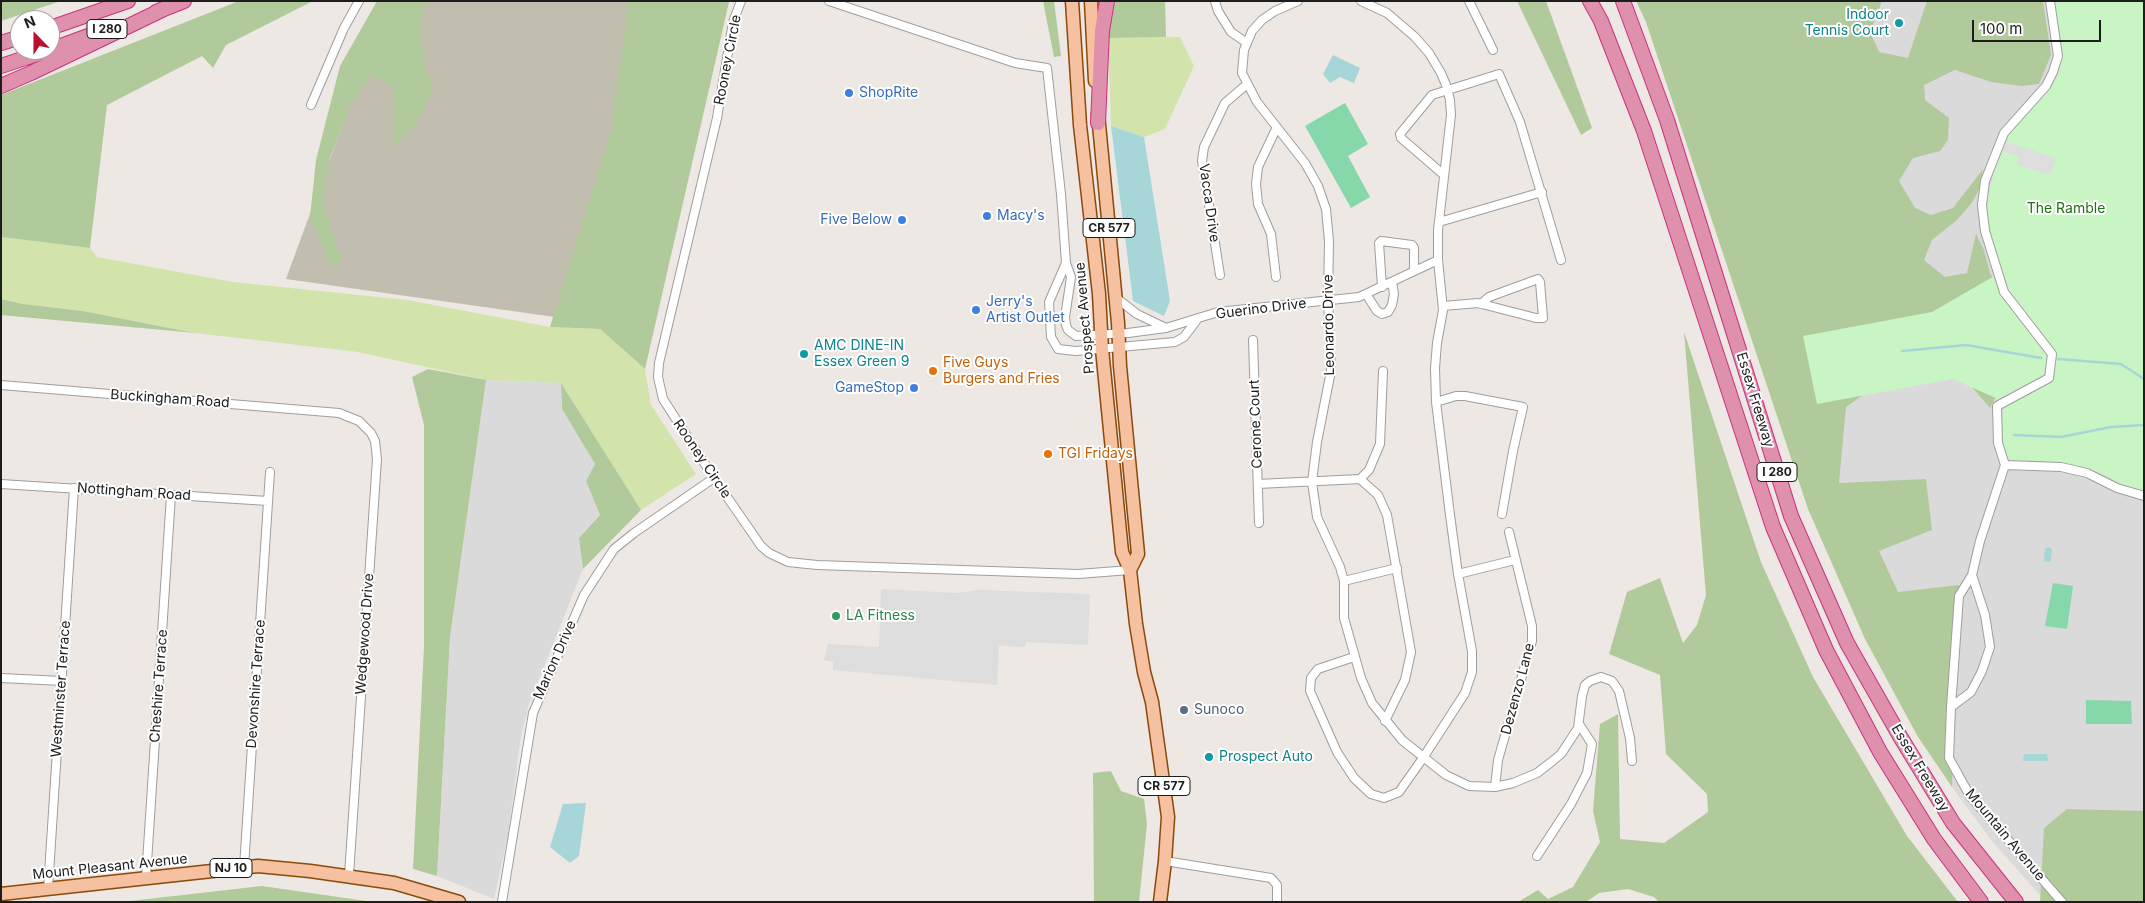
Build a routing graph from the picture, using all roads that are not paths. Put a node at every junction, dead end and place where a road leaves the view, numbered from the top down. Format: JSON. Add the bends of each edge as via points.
{"nodes":[{"id":1,"x":128,"y":1,"type":"edge"},
{"id":2,"x":184,"y":1,"type":"edge"},
{"id":3,"x":359,"y":1,"type":"edge"},
{"id":4,"x":740,"y":1,"type":"edge"},
{"id":5,"x":829,"y":1,"type":"edge"},
{"id":6,"x":1072,"y":1,"type":"edge"},
{"id":7,"x":1091,"y":1,"type":"edge"},
{"id":8,"x":1107,"y":1,"type":"edge"},
{"id":9,"x":1215,"y":1,"type":"edge"},
{"id":10,"x":1298,"y":1,"type":"edge"},
{"id":11,"x":1361,"y":1,"type":"edge"},
{"id":12,"x":1469,"y":1,"type":"edge"},
{"id":13,"x":1590,"y":1,"type":"edge"},
{"id":14,"x":1623,"y":1,"type":"edge"},
{"id":15,"x":2050,"y":1,"type":"edge"},
{"id":16,"x":1378,"y":5,"type":"edge"},
{"id":17,"x":164,"y":9,"type":"junction"},
{"id":18,"x":60,"y":25,"type":"edge"},
{"id":19,"x":1247,"y":43,"type":"junction"},
{"id":20,"x":60,"y":46,"type":"edge"},
{"id":21,"x":1493,"y":50,"type":"dead end"},
{"id":22,"x":19,"y":60,"type":"edge"},
{"id":23,"x":1,"y":66,"type":"edge"},
{"id":24,"x":1246,"y":85,"type":"junction"},
{"id":25,"x":1,"y":86,"type":"edge"},
{"id":26,"x":1447,"y":90,"type":"junction"},
{"id":27,"x":312,"y":105,"type":"dead end"},
{"id":28,"x":1098,"y":123,"type":"junction"},
{"id":29,"x":1276,"y":129,"type":"junction"},
{"id":30,"x":1444,"y":175,"type":"junction"},
{"id":31,"x":1542,"y":192,"type":"junction"},
{"id":32,"x":1438,"y":222,"type":"junction"},
{"id":33,"x":1438,"y":260,"type":"junction"},
{"id":34,"x":1561,"y":260,"type":"dead end"},
{"id":35,"x":1066,"y":263,"type":"junction"},
{"id":36,"x":1414,"y":270,"type":"junction"},
{"id":37,"x":1220,"y":275,"type":"dead end"},
{"id":38,"x":1276,"y":277,"type":"dead end"},
{"id":39,"x":1392,"y":282,"type":"junction"},
{"id":40,"x":1382,"y":287,"type":"junction"},
{"id":41,"x":1366,"y":294,"type":"junction"},
{"id":42,"x":1115,"y":297,"type":"junction"},
{"id":43,"x":1328,"y":301,"type":"junction"},
{"id":44,"x":1481,"y":304,"type":"junction"},
{"id":45,"x":1443,"y":306,"type":"junction"},
{"id":46,"x":1196,"y":321,"type":"junction"},
{"id":47,"x":1166,"y":328,"type":"junction"},
{"id":48,"x":1119,"y":334,"type":"junction"},
{"id":49,"x":1101,"y":335,"type":"junction"},
{"id":50,"x":1253,"y":340,"type":"dead end"},
{"id":51,"x":1119,"y":347,"type":"junction"},
{"id":52,"x":1102,"y":349,"type":"junction"},
{"id":53,"x":1383,"y":371,"type":"dead end"},
{"id":54,"x":1,"y":385,"type":"edge"},
{"id":55,"x":1436,"y":402,"type":"junction"},
{"id":56,"x":339,"y":413,"type":"joint"},
{"id":57,"x":2005,"y":465,"type":"junction"},
{"id":58,"x":270,"y":472,"type":"dead end"},
{"id":59,"x":714,"y":478,"type":"junction"},
{"id":60,"x":1360,"y":479,"type":"junction"},
{"id":61,"x":1312,"y":482,"type":"junction"},
{"id":62,"x":1,"y":484,"type":"edge"},
{"id":63,"x":1258,"y":484,"type":"junction"},
{"id":64,"x":74,"y":488,"type":"junction"},
{"id":65,"x":171,"y":495,"type":"junction"},
{"id":66,"x":2144,"y":496,"type":"edge"},
{"id":67,"x":268,"y":501,"type":"junction"},
{"id":68,"x":1502,"y":514,"type":"dead end"},
{"id":69,"x":1258,"y":523,"type":"dead end"},
{"id":70,"x":1509,"y":532,"type":"dead end"},
{"id":71,"x":1515,"y":560,"type":"junction"},
{"id":72,"x":1397,"y":568,"type":"junction"},
{"id":73,"x":1130,"y":570,"type":"junction"},
{"id":74,"x":1458,"y":574,"type":"junction"},
{"id":75,"x":1972,"y":575,"type":"junction"},
{"id":76,"x":1344,"y":581,"type":"junction"},
{"id":77,"x":1354,"y":657,"type":"junction"},
{"id":78,"x":1,"y":678,"type":"edge"},
{"id":79,"x":62,"y":681,"type":"junction"},
{"id":80,"x":1951,"y":707,"type":"junction"},
{"id":81,"x":1385,"y":721,"type":"junction"},
{"id":82,"x":1579,"y":724,"type":"junction"},
{"id":83,"x":1424,"y":758,"type":"junction"},
{"id":84,"x":1632,"y":761,"type":"dead end"},
{"id":85,"x":1495,"y":787,"type":"junction"},
{"id":86,"x":1537,"y":856,"type":"dead end"},
{"id":87,"x":1165,"y":861,"type":"junction"},
{"id":88,"x":244,"y":867,"type":"junction"},
{"id":89,"x":350,"y":876,"type":"junction"},
{"id":90,"x":146,"y":878,"type":"junction"},
{"id":91,"x":48,"y":889,"type":"junction"},
{"id":92,"x":1,"y":894,"type":"edge"},
{"id":93,"x":459,"y":902,"type":"edge"},
{"id":94,"x":502,"y":902,"type":"edge"},
{"id":95,"x":1160,"y":902,"type":"edge"},
{"id":96,"x":1277,"y":902,"type":"edge"},
{"id":97,"x":1981,"y":902,"type":"edge"},
{"id":98,"x":2016,"y":902,"type":"edge"},
{"id":99,"x":2062,"y":902,"type":"edge"}],
"edges":[{"from":1,"to":18,"type":"highway","number":"I 280"},
{"from":2,"to":17,"type":"highway","number":"I 280"},
{"from":3,"to":27,"type":"street","via":[[344,28]]},
{"from":4,"to":59,"type":"street","name":"Rooney Circle","via":[[732,22],[717,118],[658,370],[663,399]]},
{"from":5,"to":35,"type":"street","via":[[1016,63],[1047,68]]},
{"from":6,"to":49,"type":"main road","name":"Prospect Avenue","number":"CR 577","via":[[1080,125]]},
{"from":7,"to":28,"type":"main road","name":"Prospect Avenue","number":"CR 577"},
{"from":8,"to":28,"type":"highway","via":[[1102,32]]},
{"from":9,"to":19,"type":"street","via":[[1224,23]]},
{"from":10,"to":19,"type":"street","name":"Leonardo Drive","via":[[1262,20]]},
{"from":11,"to":16,"type":"street"},
{"from":12,"to":21,"type":"street"},
{"from":13,"to":97,"type":"highway","name":"Essex Freeway","number":"I 280","via":[[1644,131],[1777,536],[1826,650],[1880,752],[1934,839]]},
{"from":14,"to":98,"type":"highway","name":"Essex Freeway","number":"I 280","via":[[1668,120],[1791,516],[1847,643],[1901,738],[1953,823]]},
{"from":15,"to":57,"type":"street","via":[[2058,56],[2053,72],[2046,86],[2004,133],[1985,181],[1982,205],[1987,239],[2004,292],[2052,354],[2049,378],[1996,406],[1998,443]]},
{"from":16,"to":26,"type":"street","via":[[1415,37],[1437,67]]},
{"from":17,"to":20,"type":"highway","number":"I 280"},
{"from":17,"to":25,"type":"highway"},
{"from":19,"to":24,"type":"street","name":"Leonardo Drive","via":[[1242,73]]},
{"from":22,"to":23,"type":"highway","number":"I 280"},
{"from":24,"to":29,"type":"street","name":"Leonardo Drive"},
{"from":24,"to":37,"type":"street","name":"Vacca Drive","via":[[1225,103],[1204,147],[1202,161]]},
{"from":26,"to":30,"type":"street","via":[[1451,115]]},
{"from":26,"to":30,"type":"street","via":[[1432,95],[1400,134]]},
{"from":26,"to":31,"type":"street","via":[[1499,74],[1520,122]]},
{"from":28,"to":42,"type":"main road","name":"Prospect Avenue","number":"CR 577"},
{"from":29,"to":38,"type":"street","via":[[1258,167],[1256,184],[1258,204],[1271,234]]},
{"from":29,"to":43,"type":"street","name":"Leonardo Drive","via":[[1305,164],[1318,186],[1326,210]]},
{"from":30,"to":32,"type":"street"},
{"from":31,"to":32,"type":"street"},
{"from":31,"to":34,"type":"street"},
{"from":32,"to":33,"type":"street"},
{"from":33,"to":36,"type":"street","name":"Guerino Drive"},
{"from":33,"to":45,"type":"street"},
{"from":35,"to":49,"type":"street","via":[[1071,277],[1065,317],[1068,330],[1081,337]]},
{"from":35,"to":52,"type":"street","via":[[1049,302],[1052,343],[1066,352]]},
{"from":36,"to":39,"type":"street","name":"Guerino Drive"},
{"from":36,"to":40,"type":"street","via":[[1412,245],[1381,241],[1378,243]]},
{"from":39,"to":40,"type":"street","name":"Guerino Drive"},
{"from":39,"to":41,"type":"street","via":[[1394,294],[1388,312],[1382,314],[1377,311]]},
{"from":40,"to":41,"type":"street","name":"Guerino Drive"},
{"from":41,"to":43,"type":"street","name":"Guerino Drive"},
{"from":42,"to":47,"type":"street","via":[[1137,314]]},
{"from":42,"to":48,"type":"main road","name":"Prospect Avenue","number":"CR 577"},
{"from":43,"to":46,"type":"street","name":"Guerino Drive","via":[[1218,312]]},
{"from":43,"to":61,"type":"street","name":"Leonardo Drive","via":[[1331,371]]},
{"from":44,"to":44,"type":"street","via":[[1536,318],[1543,318],[1538,279],[1489,297]]},
{"from":44,"to":45,"type":"street"},
{"from":45,"to":55,"type":"street","via":[[1436,359]]},
{"from":46,"to":47,"type":"street","name":"Guerino Drive"},
{"from":46,"to":51,"type":"street","name":"Guerino Drive","via":[[1184,337],[1175,342]]},
{"from":47,"to":48,"type":"street","name":"Guerino Drive"},
{"from":48,"to":49,"type":"street"},
{"from":48,"to":51,"type":"main road","name":"Prospect Avenue","number":"CR 577"},
{"from":49,"to":52,"type":"main road","name":"Prospect Avenue","number":"CR 577"},
{"from":50,"to":63,"type":"street","name":"Cerone Court"},
{"from":51,"to":52,"type":"street","name":"Guerino Drive"},
{"from":51,"to":73,"type":"main road","name":"Prospect Avenue","number":"CR 577","via":[[1138,554]]},
{"from":52,"to":73,"type":"main road","name":"Prospect Avenue","number":"CR 577","via":[[1122,552]]},
{"from":53,"to":60,"type":"street","via":[[1380,444],[1369,470]]},
{"from":54,"to":56,"type":"street","name":"Buckingham Road"},
{"from":55,"to":68,"type":"street","via":[[1465,396],[1523,407]]},
{"from":55,"to":74,"type":"street"},
{"from":56,"to":89,"type":"street","name":"Wedgewood Drive","via":[[351,416],[366,426],[375,441],[376,450]]},
{"from":57,"to":66,"type":"street","via":[[2061,466]]},
{"from":57,"to":75,"type":"street","name":"Mountain Avenue"},
{"from":58,"to":67,"type":"street","name":"Devonshire Terrace"},
{"from":59,"to":73,"type":"street","name":"Rooney Circle","via":[[762,546],[788,562],[1078,574]]},
{"from":59,"to":94,"type":"street","name":"Marion Drive","via":[[614,549],[584,595],[533,712]]},
{"from":60,"to":61,"type":"street","name":"Cerone Court"},
{"from":60,"to":72,"type":"street","via":[[1384,504]]},
{"from":61,"to":63,"type":"street","name":"Cerone Court"},
{"from":61,"to":76,"type":"street","name":"Leonardo Drive","via":[[1317,518]]},
{"from":62,"to":64,"type":"street","name":"Nottingham Road"},
{"from":63,"to":69,"type":"street"},
{"from":64,"to":65,"type":"street","name":"Nottingham Road"},
{"from":64,"to":79,"type":"street","name":"Westminster Terrace"},
{"from":65,"to":67,"type":"street","name":"Nottingham Road"},
{"from":65,"to":90,"type":"street","name":"Cheshire Terrace"},
{"from":67,"to":88,"type":"street","name":"Devonshire Terrace"},
{"from":70,"to":71,"type":"street","name":"Dezenzo Lane"},
{"from":71,"to":74,"type":"street"},
{"from":71,"to":85,"type":"street","name":"Dezenzo Lane","via":[[1532,626],[1532,641],[1498,760]]},
{"from":72,"to":76,"type":"street"},
{"from":72,"to":81,"type":"street","via":[[1411,652],[1405,680]]},
{"from":73,"to":87,"type":"main road","name":"Prospect Avenue","number":"CR 577","via":[[1168,817]]},
{"from":74,"to":83,"type":"street","via":[[1472,650],[1472,672],[1465,694]]},
{"from":75,"to":80,"type":"street","name":"Mountain Avenue","via":[[1959,596]]},
{"from":75,"to":80,"type":"street","via":[[1985,615],[1990,647],[1971,692]]},
{"from":76,"to":77,"type":"street","name":"Leonardo Drive","via":[[1344,618]]},
{"from":77,"to":81,"type":"street","name":"Leonardo Drive","via":[[1372,703]]},
{"from":77,"to":83,"type":"street","via":[[1318,669],[1311,678],[1310,691],[1337,752],[1354,778],[1370,794],[1384,798],[1399,792]]},
{"from":78,"to":79,"type":"street"},
{"from":79,"to":91,"type":"street","name":"Westminster Terrace"},
{"from":80,"to":99,"type":"street","name":"Mountain Avenue","via":[[1949,758],[1970,796]]},
{"from":81,"to":83,"type":"street","name":"Leonardo Drive"},
{"from":82,"to":84,"type":"street","name":"Leonardo Drive","via":[[1585,685],[1601,678],[1612,681],[1618,691],[1630,738]]},
{"from":82,"to":85,"type":"street","name":"Leonardo Drive","via":[[1562,754],[1536,773]]},
{"from":82,"to":86,"type":"street","via":[[1592,744],[1587,773]]},
{"from":83,"to":85,"type":"street","name":"Leonardo Drive","via":[[1458,782],[1482,788]]},
{"from":87,"to":95,"type":"main road","name":"Prospect Avenue","number":"CR 577"},
{"from":87,"to":96,"type":"street","via":[[1271,878],[1277,885]]},
{"from":88,"to":89,"type":"main road","name":"Mount Pleasant Avenue","number":"NJ 10","via":[[284,867]]},
{"from":88,"to":90,"type":"main road","name":"Mount Pleasant Avenue","number":"NJ 10"},
{"from":89,"to":93,"type":"main road","name":"Mount Pleasant Avenue","number":"NJ 10","via":[[394,883]]},
{"from":90,"to":91,"type":"main road","name":"Mount Pleasant Avenue","number":"NJ 10"},
{"from":91,"to":92,"type":"main road","name":"Mount Pleasant Avenue","number":"NJ 10"}]}
